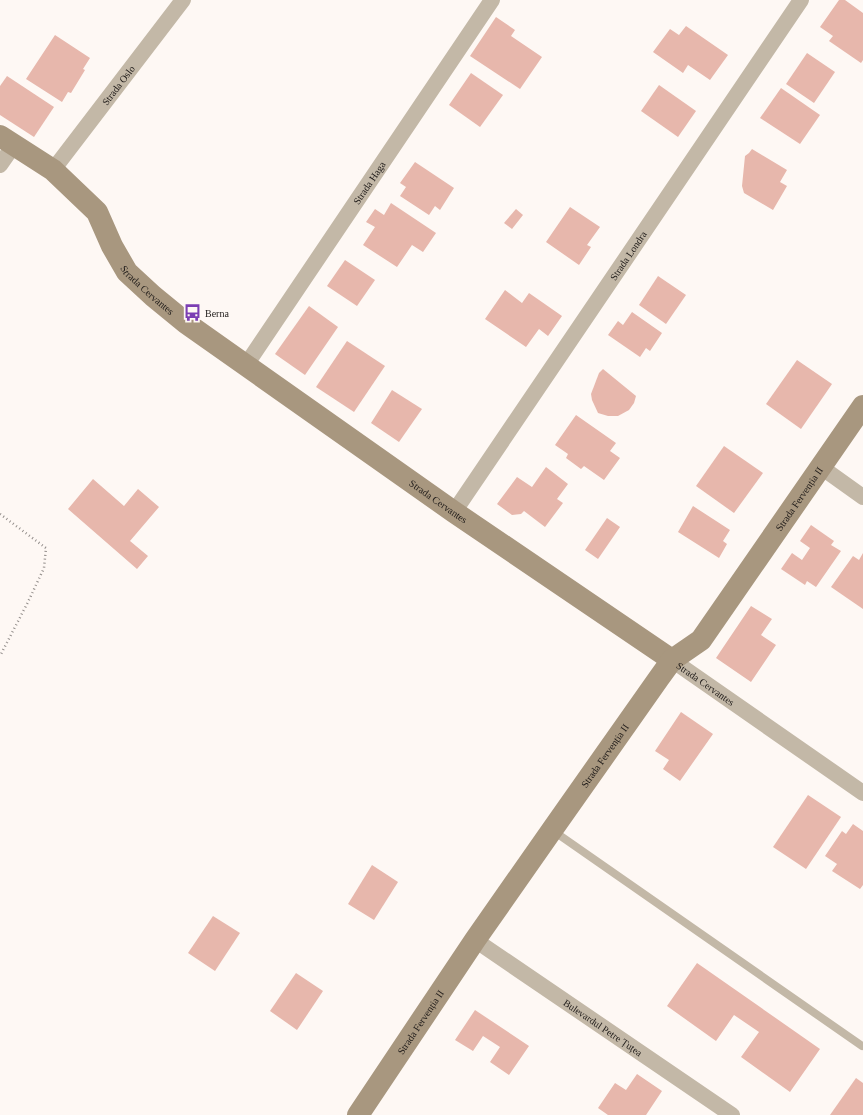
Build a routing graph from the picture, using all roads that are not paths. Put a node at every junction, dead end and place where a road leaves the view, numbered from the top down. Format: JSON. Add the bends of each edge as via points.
{"nodes":[{"id":1,"x":183,"y":0,"type":"edge"},
{"id":2,"x":492,"y":0,"type":"edge"},
{"id":3,"x":802,"y":0,"type":"edge"},
{"id":4,"x":7,"y":141,"type":"edge"},
{"id":5,"x":0,"y":165,"type":"edge"},
{"id":6,"x":53,"y":170,"type":"junction"},
{"id":7,"x":246,"y":365,"type":"junction"},
{"id":8,"x":863,"y":406,"type":"edge"},
{"id":9,"x":821,"y":467,"type":"junction"},
{"id":10,"x":863,"y":497,"type":"edge"},
{"id":11,"x":454,"y":512,"type":"junction"},
{"id":12,"x":672,"y":660,"type":"junction"},
{"id":13,"x":863,"y":793,"type":"edge"},
{"id":14,"x":552,"y":830,"type":"junction"},
{"id":15,"x":475,"y":940,"type":"junction"},
{"id":16,"x":862,"y":1046,"type":"edge"},
{"id":17,"x":358,"y":1115,"type":"edge"},
{"id":18,"x":732,"y":1115,"type":"edge"}],
"edges":[{"from":1,"to":6,"type":"street","name":"Strada Oslo"},
{"from":2,"to":7,"type":"street","name":"Strada Haga"},
{"from":3,"to":11,"type":"street","name":"Strada Londra"},
{"from":4,"to":5,"type":"street"},
{"from":4,"to":6,"type":"street","name":"Strada Cervantes"},
{"from":6,"to":7,"type":"street","name":"Strada Cervantes","via":[[97,212],[127,272],[186,323]]},
{"from":7,"to":11,"type":"street","name":"Strada Cervantes"},
{"from":8,"to":9,"type":"street","name":"Strada Fervenția II"},
{"from":9,"to":10,"type":"street"},
{"from":9,"to":12,"type":"street","name":"Strada Fervenția II","via":[[701,640]]},
{"from":11,"to":12,"type":"street","name":"Strada Cervantes"},
{"from":12,"to":13,"type":"street","name":"Strada Cervantes"},
{"from":12,"to":14,"type":"street","name":"Strada Fervenția II"},
{"from":14,"to":15,"type":"street","name":"Strada Fervenția II"},
{"from":14,"to":16,"type":"lane"},
{"from":15,"to":17,"type":"street","name":"Strada Fervenția II"},
{"from":15,"to":18,"type":"street","name":"Bulevardul Petre Țuțea"}]}
